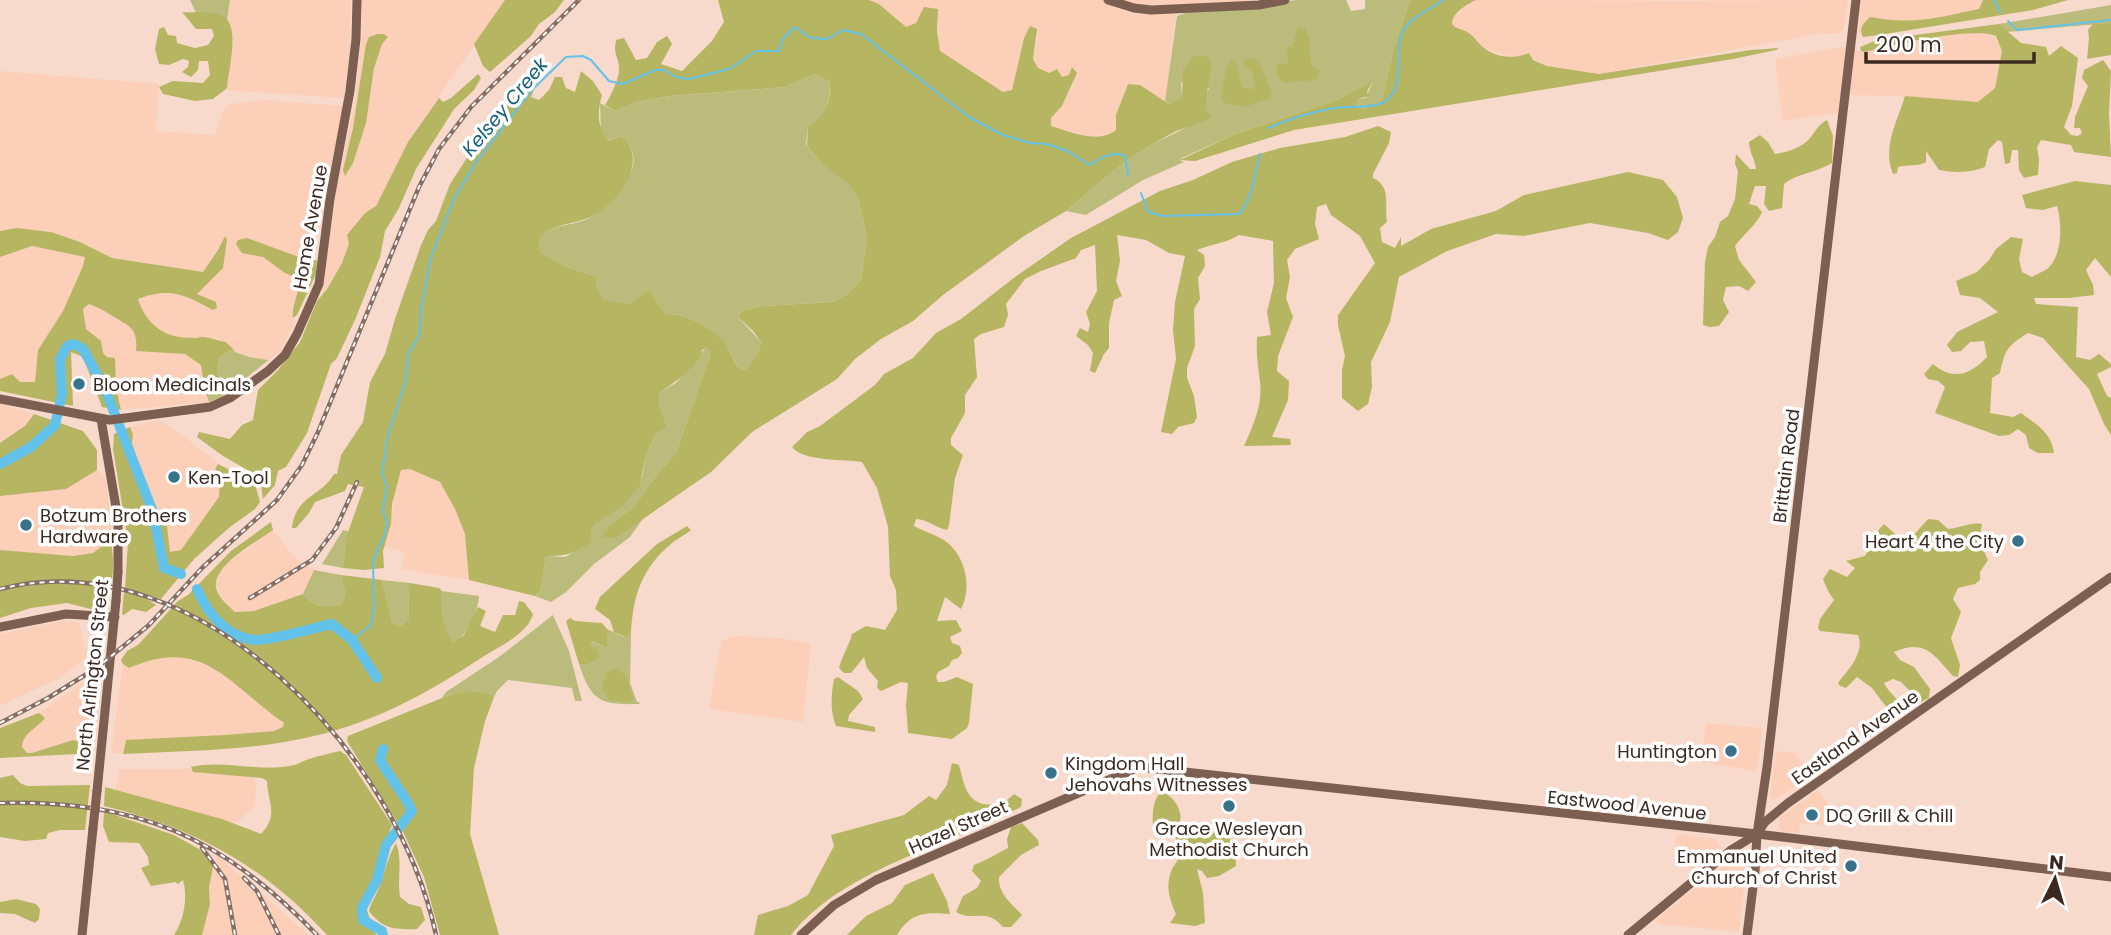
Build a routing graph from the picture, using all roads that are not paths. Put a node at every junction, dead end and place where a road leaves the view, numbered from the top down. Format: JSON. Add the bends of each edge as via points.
{"nodes":[{"id":1,"x":357,"y":0,"type":"edge"},
{"id":2,"x":1108,"y":0,"type":"edge"},
{"id":3,"x":1285,"y":0,"type":"edge"},
{"id":4,"x":1856,"y":0,"type":"edge"},
{"id":5,"x":0,"y":399,"type":"edge"},
{"id":6,"x":105,"y":419,"type":"junction"},
{"id":7,"x":2109,"y":582,"type":"edge"},
{"id":8,"x":115,"y":617,"type":"junction"},
{"id":9,"x":0,"y":627,"type":"edge"},
{"id":10,"x":1139,"y":766,"type":"joint"},
{"id":11,"x":1756,"y":834,"type":"junction"},
{"id":12,"x":2111,"y":877,"type":"edge"},
{"id":13,"x":82,"y":935,"type":"edge"},
{"id":14,"x":801,"y":935,"type":"edge"},
{"id":15,"x":1628,"y":935,"type":"edge"},
{"id":16,"x":1747,"y":935,"type":"edge"}],
"edges":[{"from":1,"to":6,"type":"street","name":"Home Avenue","via":[[351,91],[321,275],[297,334],[277,363],[230,398],[209,407]]},
{"from":2,"to":3,"type":"street","via":[[1152,10]]},
{"from":4,"to":11,"type":"street","name":"Brittain Road"},
{"from":5,"to":6,"type":"street","name":"Home Avenue"},
{"from":6,"to":8,"type":"street","name":"North Arlington Street","bridge":true,"via":[[118,519]]},
{"from":7,"to":11,"type":"street","name":"Eastland Avenue","via":[[1791,801]]},
{"from":8,"to":9,"type":"street","via":[[66,614]]},
{"from":8,"to":13,"type":"street","name":"North Arlington Street","bridge":true},
{"from":10,"to":11,"type":"street","name":"Eastwood Avenue"},
{"from":10,"to":14,"type":"street","name":"Hazel Street","via":[[876,880],[834,905]]},
{"from":11,"to":12,"type":"street","name":"Eastwood Avenue"},
{"from":11,"to":15,"type":"street","name":"Eastland Avenue"},
{"from":11,"to":16,"type":"street","name":"Brittain Road"}]}
